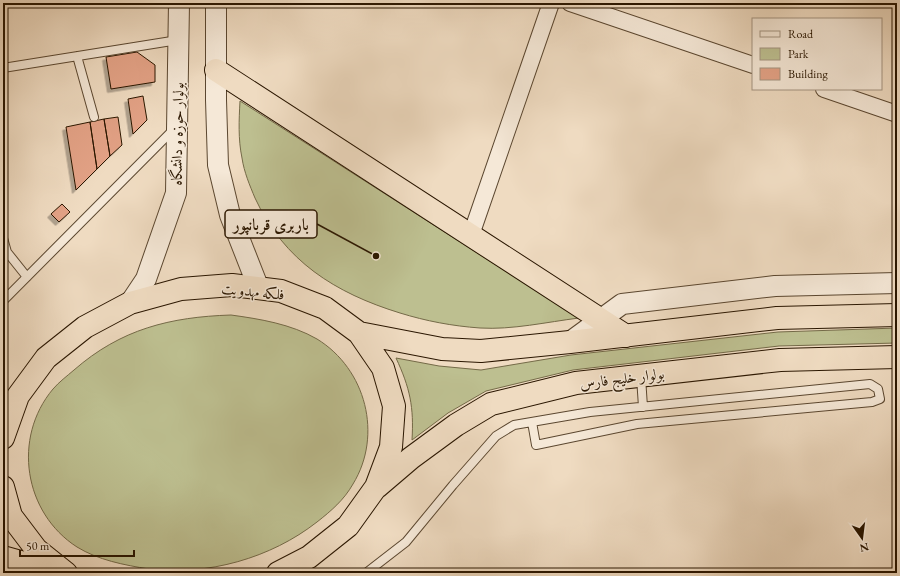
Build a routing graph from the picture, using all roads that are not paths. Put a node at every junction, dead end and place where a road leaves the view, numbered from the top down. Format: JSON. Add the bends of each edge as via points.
{"nodes":[{"id":1,"x":179,"y":3,"type":"edge"},
{"id":2,"x":216,"y":3,"type":"edge"},
{"id":3,"x":551,"y":3,"type":"edge"},
{"id":4,"x":570,"y":3,"type":"edge"},
{"id":5,"x":178,"y":40,"type":"junction"},
{"id":6,"x":77,"y":56,"type":"junction"},
{"id":7,"x":752,"y":65,"type":"edge"},
{"id":8,"x":3,"y":68,"type":"edge"},
{"id":9,"x":216,"y":70,"type":"junction"},
{"id":10,"x":827,"y":90,"type":"edge"},
{"id":11,"x":897,"y":114,"type":"edge"},
{"id":12,"x":94,"y":117,"type":"dead end"},
{"id":13,"x":177,"y":126,"type":"junction"},
{"id":14,"x":471,"y":235,"type":"junction"},
{"id":15,"x":3,"y":238,"type":"edge"},
{"id":16,"x":27,"y":277,"type":"junction"},
{"id":17,"x":897,"y":283,"type":"edge"},
{"id":18,"x":259,"y":289,"type":"junction"},
{"id":19,"x":3,"y":301,"type":"edge"},
{"id":20,"x":130,"y":303,"type":"junction"},
{"id":21,"x":897,"y":315,"type":"edge"},
{"id":22,"x":601,"y":319,"type":"junction"},
{"id":23,"x":359,"y":333,"type":"junction"},
{"id":24,"x":626,"y":336,"type":"junction"},
{"id":25,"x":570,"y":342,"type":"junction"},
{"id":26,"x":895,"y":358,"type":"edge"},
{"id":27,"x":641,"y":376,"type":"junction"},
{"id":28,"x":18,"y":396,"type":"junction"},
{"id":29,"x":643,"y":406,"type":"junction"},
{"id":30,"x":3,"y":412,"type":"edge"},
{"id":31,"x":532,"y":422,"type":"junction"},
{"id":32,"x":3,"y":438,"type":"edge"},
{"id":33,"x":3,"y":487,"type":"edge"},
{"id":34,"x":376,"y":488,"type":"junction"},
{"id":35,"x":3,"y":557,"type":"edge"},
{"id":36,"x":60,"y":573,"type":"edge"},
{"id":37,"x":66,"y":573,"type":"edge"},
{"id":38,"x":278,"y":573,"type":"edge"},
{"id":39,"x":366,"y":573,"type":"edge"}],
"edges":[{"from":1,"to":5,"type":"street","name":"بولوار حوزه و دانشگاه"},
{"from":2,"to":9,"type":"street"},
{"from":3,"to":14,"type":"street"},
{"from":4,"to":7,"type":"street"},
{"from":5,"to":6,"type":"lane"},
{"from":5,"to":13,"type":"street","name":"بولوار حوزه و دانشگاه"},
{"from":6,"to":8,"type":"lane"},
{"from":6,"to":12,"type":"lane"},
{"from":9,"to":14,"type":"highway"},
{"from":9,"to":18,"type":"street","via":[[218,165],[230,215]]},
{"from":10,"to":11,"type":"street"},
{"from":13,"to":16,"type":"lane"},
{"from":13,"to":20,"type":"street","name":"بولوار حوزه و دانشگاه","via":[[176,193],[146,279]]},
{"from":14,"to":22,"type":"highway"},
{"from":15,"to":16,"type":"lane","via":[[7,252]]},
{"from":16,"to":19,"type":"lane"},
{"from":17,"to":22,"type":"street","via":[[775,286],[622,304]]},
{"from":18,"to":20,"type":"highway","name":"فلکه مهدویت","via":[[232,285],[181,289]]},
{"from":18,"to":23,"type":"highway","name":"فلکه مهدویت","via":[[282,291],[325,308]]},
{"from":20,"to":28,"type":"highway","name":"فلکه مهدویت","via":[[85,327],[46,358]]},
{"from":21,"to":24,"type":"highway","via":[[777,318]]},
{"from":22,"to":24,"type":"highway"},
{"from":22,"to":25,"type":"street"},
{"from":23,"to":25,"type":"highway","via":[[442,349],[473,351]]},
{"from":23,"to":34,"type":"highway","name":"فلکه مهدویت","via":[[383,368],[394,406],[391,447]]},
{"from":24,"to":25,"type":"highway"},
{"from":26,"to":27,"type":"highway","name":"بولوار خلیج فارس","via":[[780,360]]},
{"from":27,"to":29,"type":"lane"},
{"from":27,"to":34,"type":"highway","name":"بولوار خلیج فارس","via":[[576,384],[491,404],[456,425]]},
{"from":28,"to":30,"type":"highway"},
{"from":28,"to":32,"type":"highway","name":"فلکه مهدویت"},
{"from":29,"to":31,"type":"lane"},
{"from":29,"to":31,"type":"lane","via":[[870,384],[878,389],[880,399],[872,402],[637,424],[536,445]]},
{"from":31,"to":39,"type":"lane","via":[[514,425],[496,436],[406,542]]},
{"from":33,"to":37,"type":"highway","via":[[11,516],[31,544]]},
{"from":34,"to":38,"type":"highway","name":"فلکه مهدویت","via":[[348,526],[309,557]]},
{"from":35,"to":36,"type":"highway"}]}
